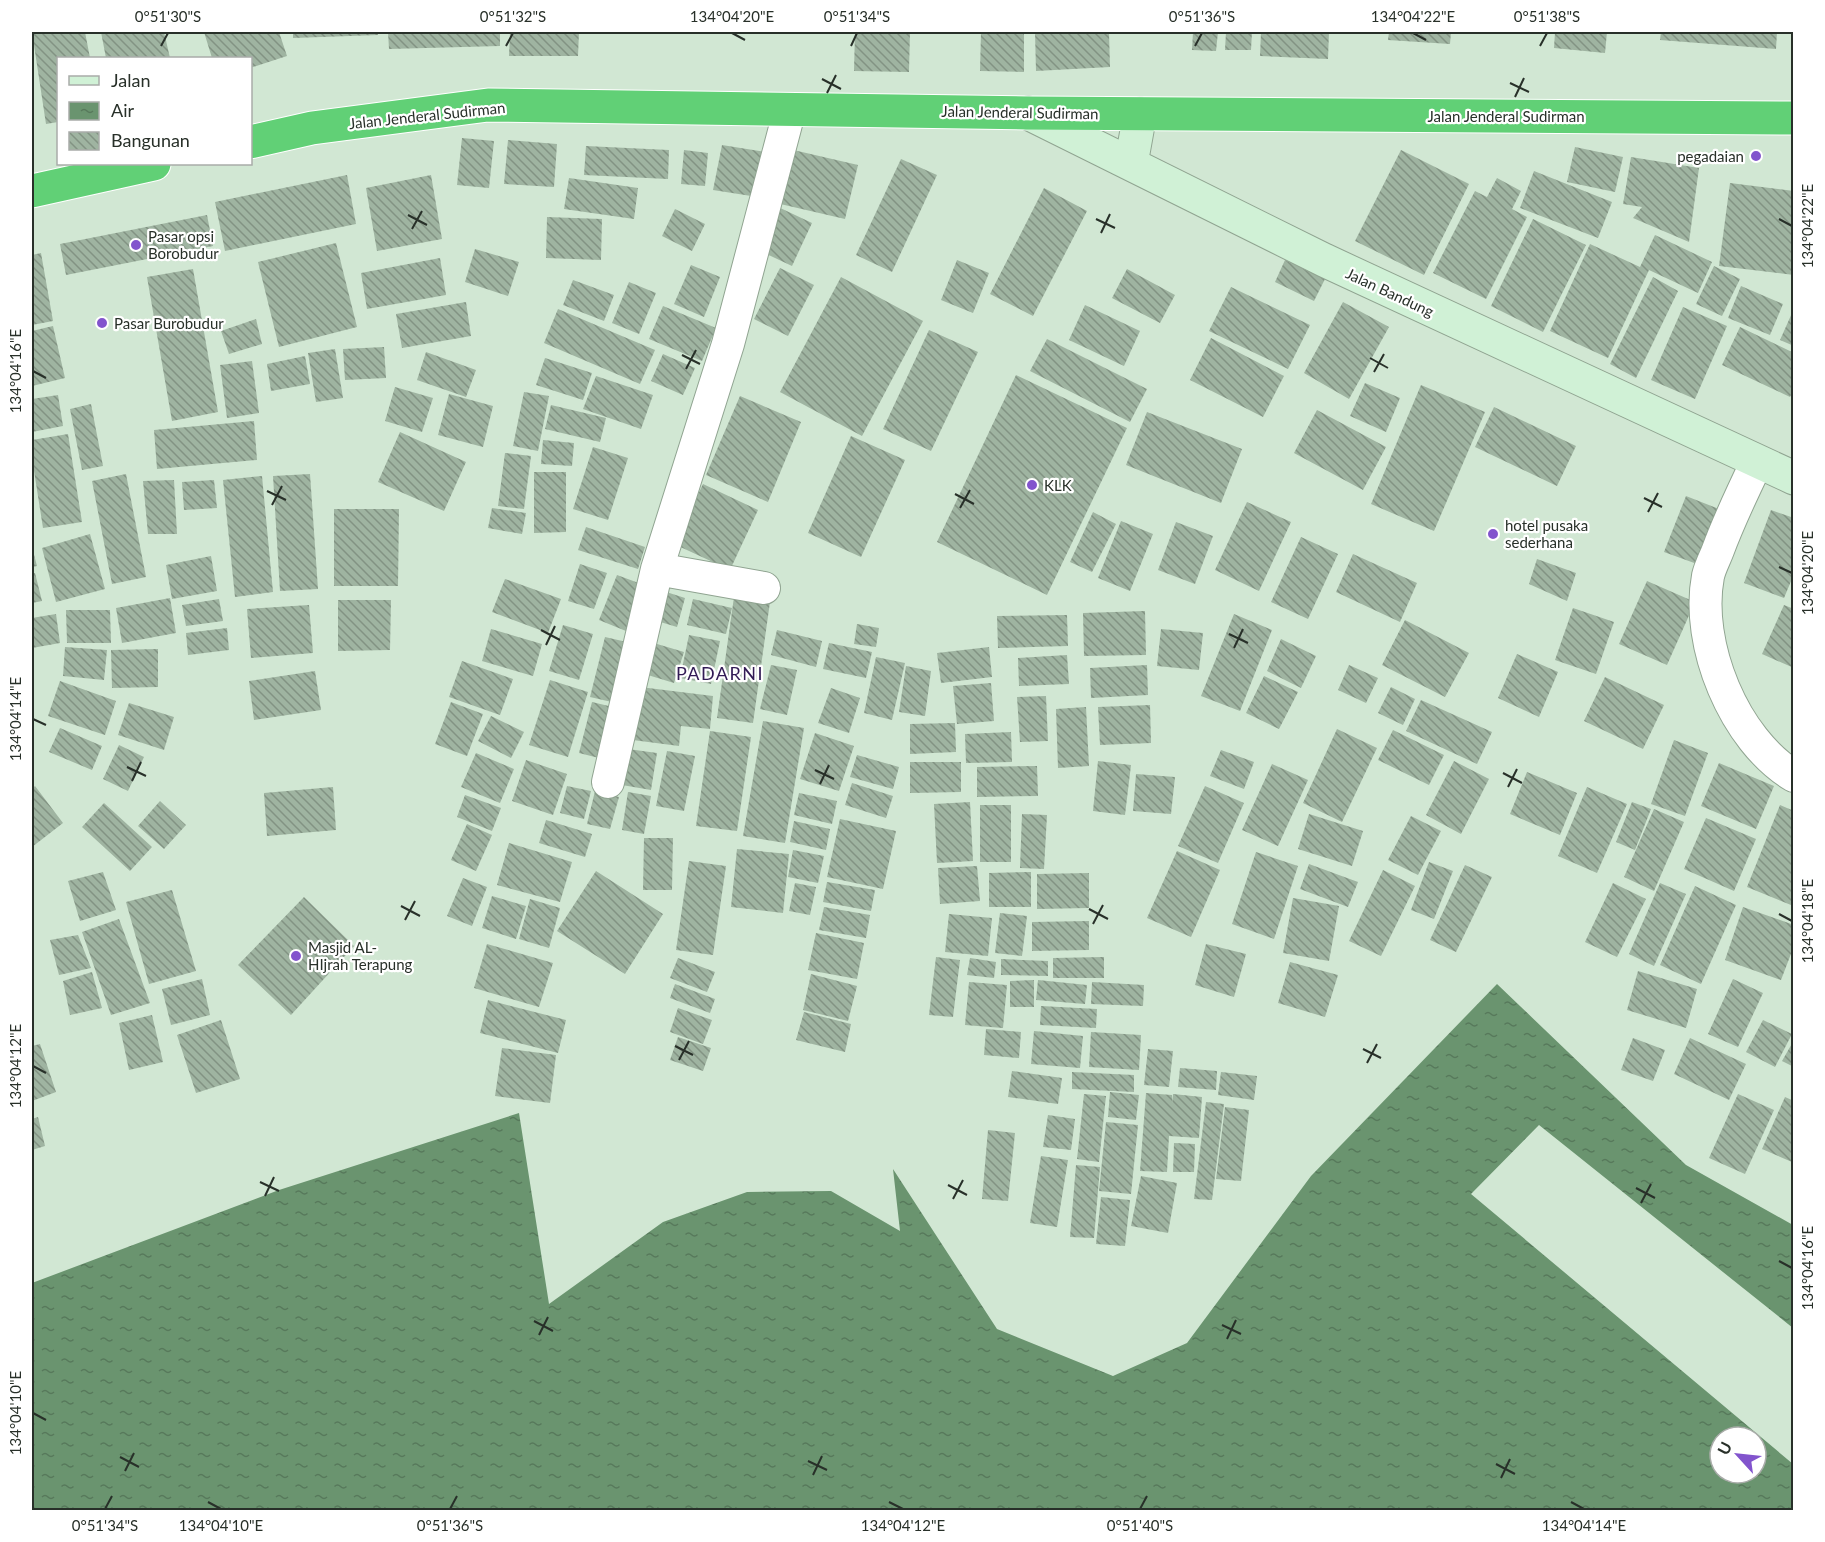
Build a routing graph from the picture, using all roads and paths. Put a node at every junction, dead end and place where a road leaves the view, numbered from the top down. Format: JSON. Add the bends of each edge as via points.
{"nodes":[{"id":1,"x":790,"y":109,"type":"junction"},
{"id":2,"x":1028,"y":113,"type":"junction"},
{"id":3,"x":1140,"y":114,"type":"junction"},
{"id":4,"x":1794,"y":118,"type":"edge"},
{"id":5,"x":252,"y":142,"type":"edge"},
{"id":6,"x":1131,"y":164,"type":"junction"},
{"id":7,"x":149,"y":165,"type":"edge"},
{"id":8,"x":32,"y":191,"type":"edge"},
{"id":9,"x":1757,"y":462,"type":"junction"},
{"id":10,"x":1794,"y":478,"type":"edge"},
{"id":11,"x":657,"y":569,"type":"junction"},
{"id":12,"x":764,"y":588,"type":"dead end"},
{"id":13,"x":1794,"y":776,"type":"edge"},
{"id":14,"x":608,"y":782,"type":"dead end"}],
"edges":[{"from":1,"to":2,"type":"highway","name":"Jalan Jenderal Sudirman"},
{"from":1,"to":5,"type":"highway","name":"Jalan Jenderal Sudirman","via":[[488,105],[312,128]]},
{"from":1,"to":11,"type":"street","via":[[728,344]]},
{"from":2,"to":3,"type":"highway","name":"Jalan Jenderal Sudirman"},
{"from":2,"to":6,"type":"street","name":"Jalan Bandung"},
{"from":3,"to":4,"type":"highway","name":"Jalan Jenderal Sudirman"},
{"from":3,"to":6,"type":"street"},
{"from":6,"to":9,"type":"street","name":"Jalan Bandung","via":[[1324,260]]},
{"from":7,"to":8,"type":"highway"},
{"from":9,"to":10,"type":"street","name":"Jalan Bandung"},
{"from":9,"to":13,"type":"street","via":[[1708,575],[1708,638],[1720,678],[1743,722],[1764,752]]},
{"from":11,"to":12,"type":"street"},
{"from":11,"to":14,"type":"street"}]}
